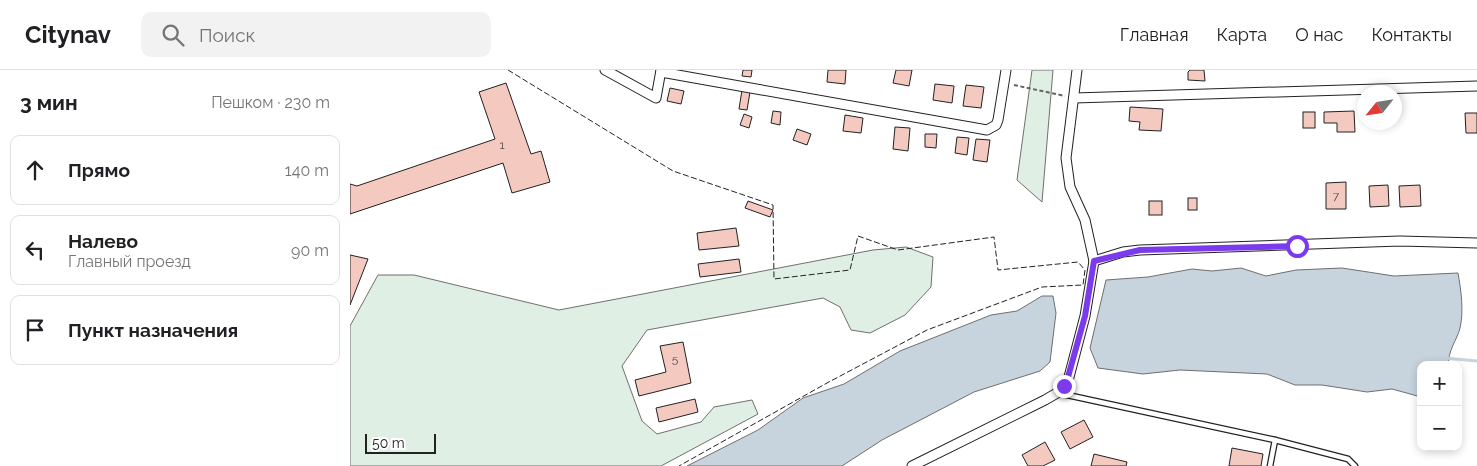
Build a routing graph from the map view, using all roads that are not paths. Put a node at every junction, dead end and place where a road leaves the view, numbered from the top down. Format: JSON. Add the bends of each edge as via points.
{"nodes":[{"id":1,"x":605,"y":70,"type":"edge"},
{"id":2,"x":1006,"y":70,"type":"edge"},
{"id":3,"x":1077,"y":70,"type":"edge"},
{"id":4,"x":661,"y":71,"type":"edge"},
{"id":5,"x":1477,"y":86,"type":"edge"},
{"id":6,"x":1074,"y":98,"type":"junction"},
{"id":7,"x":1477,"y":243,"type":"edge"},
{"id":8,"x":1094,"y":261,"type":"junction"},
{"id":9,"x":1057,"y":393,"type":"junction"},
{"id":10,"x":1275,"y":440,"type":"junction"},
{"id":11,"x":912,"y":466,"type":"edge"},
{"id":12,"x":1270,"y":466,"type":"edge"},
{"id":13,"x":1355,"y":466,"type":"edge"}],
"edges":[{"from":1,"to":4,"type":"street","via":[[656,98]]},
{"from":2,"to":4,"type":"street","via":[[998,120],[987,130]]},
{"from":3,"to":6,"type":"street"},
{"from":5,"to":6,"type":"street"},
{"from":6,"to":8,"type":"street","via":[[1066,158],[1070,187],[1085,220]]},
{"from":7,"to":8,"type":"street","via":[[1400,241],[1140,250]]},
{"from":8,"to":9,"type":"street","via":[[1085,316],[1068,377]]},
{"from":9,"to":10,"type":"lane"},
{"from":9,"to":11,"type":"street"},
{"from":10,"to":12,"type":"lane"},
{"from":10,"to":13,"type":"lane","via":[[1348,459]]}]}
